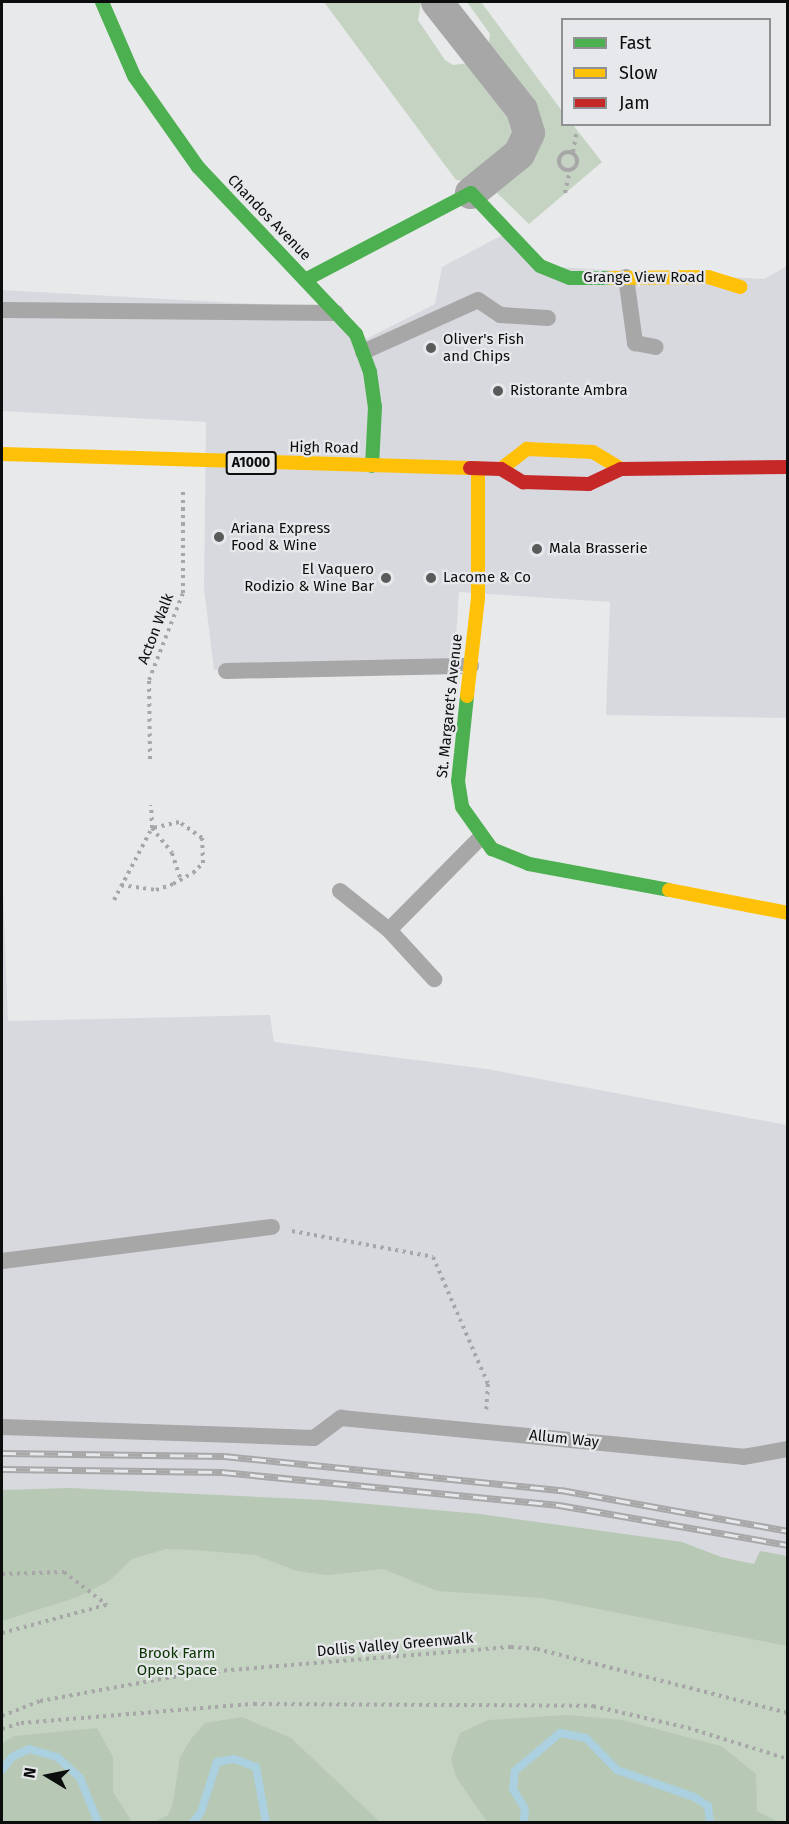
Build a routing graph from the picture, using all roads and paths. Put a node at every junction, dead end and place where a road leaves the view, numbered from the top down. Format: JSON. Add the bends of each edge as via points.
{"nodes":[{"id":1,"x":102,"y":2,"type":"edge"},
{"id":2,"x":437,"y":2,"type":"edge"},
{"id":3,"x":577,"y":130,"type":"dead end"},
{"id":4,"x":573,"y":153,"type":"junction"},
{"id":5,"x":570,"y":170,"type":"junction"},
{"id":6,"x":471,"y":193,"type":"junction"},
{"id":7,"x":565,"y":193,"type":"dead end"},
{"id":8,"x":626,"y":278,"type":"junction"},
{"id":9,"x":305,"y":280,"type":"junction"},
{"id":10,"x":740,"y":287,"type":"dead end"},
{"id":11,"x":2,"y":310,"type":"edge"},
{"id":12,"x":336,"y":313,"type":"junction"},
{"id":13,"x":548,"y":318,"type":"dead end"},
{"id":14,"x":656,"y":347,"type":"dead end"},
{"id":15,"x":363,"y":352,"type":"junction"},
{"id":16,"x":2,"y":454,"type":"edge"},
{"id":17,"x":184,"y":462,"type":"junction"},
{"id":18,"x":372,"y":466,"type":"junction"},
{"id":19,"x":788,"y":467,"type":"edge"},
{"id":20,"x":478,"y":468,"type":"junction"},
{"id":21,"x":501,"y":469,"type":"junction"},
{"id":22,"x":621,"y":469,"type":"junction"},
{"id":23,"x":471,"y":666,"type":"junction"},
{"id":24,"x":226,"y":671,"type":"dead end"},
{"id":25,"x":150,"y":759,"type":"dead end"},
{"id":26,"x":151,"y":805,"type":"dead end"},
{"id":27,"x":152,"y":828,"type":"junction"},
{"id":28,"x":481,"y":837,"type":"junction"},
{"id":29,"x":181,"y":880,"type":"junction"},
{"id":30,"x":121,"y":885,"type":"junction"},
{"id":31,"x":340,"y":891,"type":"dead end"},
{"id":32,"x":114,"y":900,"type":"dead end"},
{"id":33,"x":788,"y":913,"type":"edge"},
{"id":34,"x":389,"y":930,"type":"junction"},
{"id":35,"x":434,"y":979,"type":"dead end"},
{"id":36,"x":272,"y":1227,"type":"joint"},
{"id":37,"x":2,"y":1261,"type":"edge"},
{"id":38,"x":2,"y":1427,"type":"edge"},
{"id":39,"x":485,"y":1432,"type":"junction"},
{"id":40,"x":788,"y":1449,"type":"edge"},
{"id":41,"x":2,"y":1574,"type":"edge"},
{"id":42,"x":2,"y":1633,"type":"edge"},
{"id":43,"x":788,"y":1713,"type":"edge"},
{"id":44,"x":2,"y":1716,"type":"edge"},
{"id":45,"x":2,"y":1729,"type":"edge"},
{"id":46,"x":788,"y":1759,"type":"edge"}],
"edges":[{"from":1,"to":9,"type":"street","name":"Chandos Avenue","via":[[134,76],[198,167]]},
{"from":2,"to":6,"type":"street","via":[[522,110],[529,133],[519,154]]},
{"from":3,"to":4,"type":"path"},
{"from":4,"to":5,"type":"path","via":[[578,160]]},
{"from":4,"to":5,"type":"path","via":[[565,152],[559,159],[562,168]]},
{"from":5,"to":7,"type":"path"},
{"from":6,"to":8,"type":"street","name":"Grange View Road","via":[[540,266],[570,278]]},
{"from":6,"to":9,"type":"street"},
{"from":8,"to":10,"type":"street","name":"Grange View Road","via":[[708,277]]},
{"from":8,"to":14,"type":"lane","via":[[635,343]]},
{"from":9,"to":12,"type":"street","name":"Chandos Avenue"},
{"from":11,"to":12,"type":"lane"},
{"from":12,"to":15,"type":"street","name":"Chandos Avenue","via":[[356,334]]},
{"from":13,"to":15,"type":"lane","via":[[500,315],[478,300]]},
{"from":15,"to":18,"type":"street","name":"Chandos Avenue","via":[[375,407]]},
{"from":16,"to":17,"type":"street","name":"High Road","number":"A1000"},
{"from":17,"to":18,"type":"street","name":"High Road","number":"A1000"},
{"from":17,"to":25,"type":"path","name":"Acton Walk","via":[[183,593],[149,680]]},
{"from":18,"to":20,"type":"street","name":"High Road","number":"A1000"},
{"from":19,"to":22,"type":"street","name":"High Road","number":"A1000"},
{"from":20,"to":21,"type":"street","name":"High Road","number":"A1000"},
{"from":20,"to":23,"type":"street","name":"St. Margaret's Avenue","via":[[478,598]]},
{"from":21,"to":22,"type":"street","name":"High Road","number":"A1000","via":[[523,482],[589,483]]},
{"from":21,"to":22,"type":"street","via":[[527,449],[593,452]]},
{"from":23,"to":24,"type":"lane"},
{"from":23,"to":28,"type":"street","name":"St. Margaret's Avenue","via":[[458,782],[462,807]]},
{"from":26,"to":27,"type":"path"},
{"from":27,"to":29,"type":"path","via":[[172,853]]},
{"from":27,"to":29,"type":"path","via":[[179,822],[202,838],[203,863]]},
{"from":27,"to":30,"type":"path"},
{"from":28,"to":33,"type":"street","name":"St. Margaret's Avenue","via":[[492,849],[529,864]]},
{"from":28,"to":34,"type":"lane"},
{"from":29,"to":30,"type":"path","via":[[156,890]]},
{"from":30,"to":32,"type":"path"},
{"from":31,"to":34,"type":"lane"},
{"from":34,"to":35,"type":"lane"},
{"from":36,"to":37,"type":"lane"},
{"from":36,"to":39,"type":"path","via":[[433,1257],[488,1384]]},
{"from":38,"to":39,"type":"lane","name":"Allum Way","via":[[314,1438],[340,1418]]},
{"from":39,"to":40,"type":"lane","name":"Allum Way","via":[[743,1457]]},
{"from":41,"to":42,"type":"path","via":[[64,1572],[107,1605]]},
{"from":43,"to":44,"type":"path","name":"Dollis Valley Greenwalk","via":[[537,1649],[511,1647],[194,1673],[40,1701]]},
{"from":45,"to":46,"type":"path","via":[[21,1723],[254,1704],[593,1706],[688,1728]]}]}
